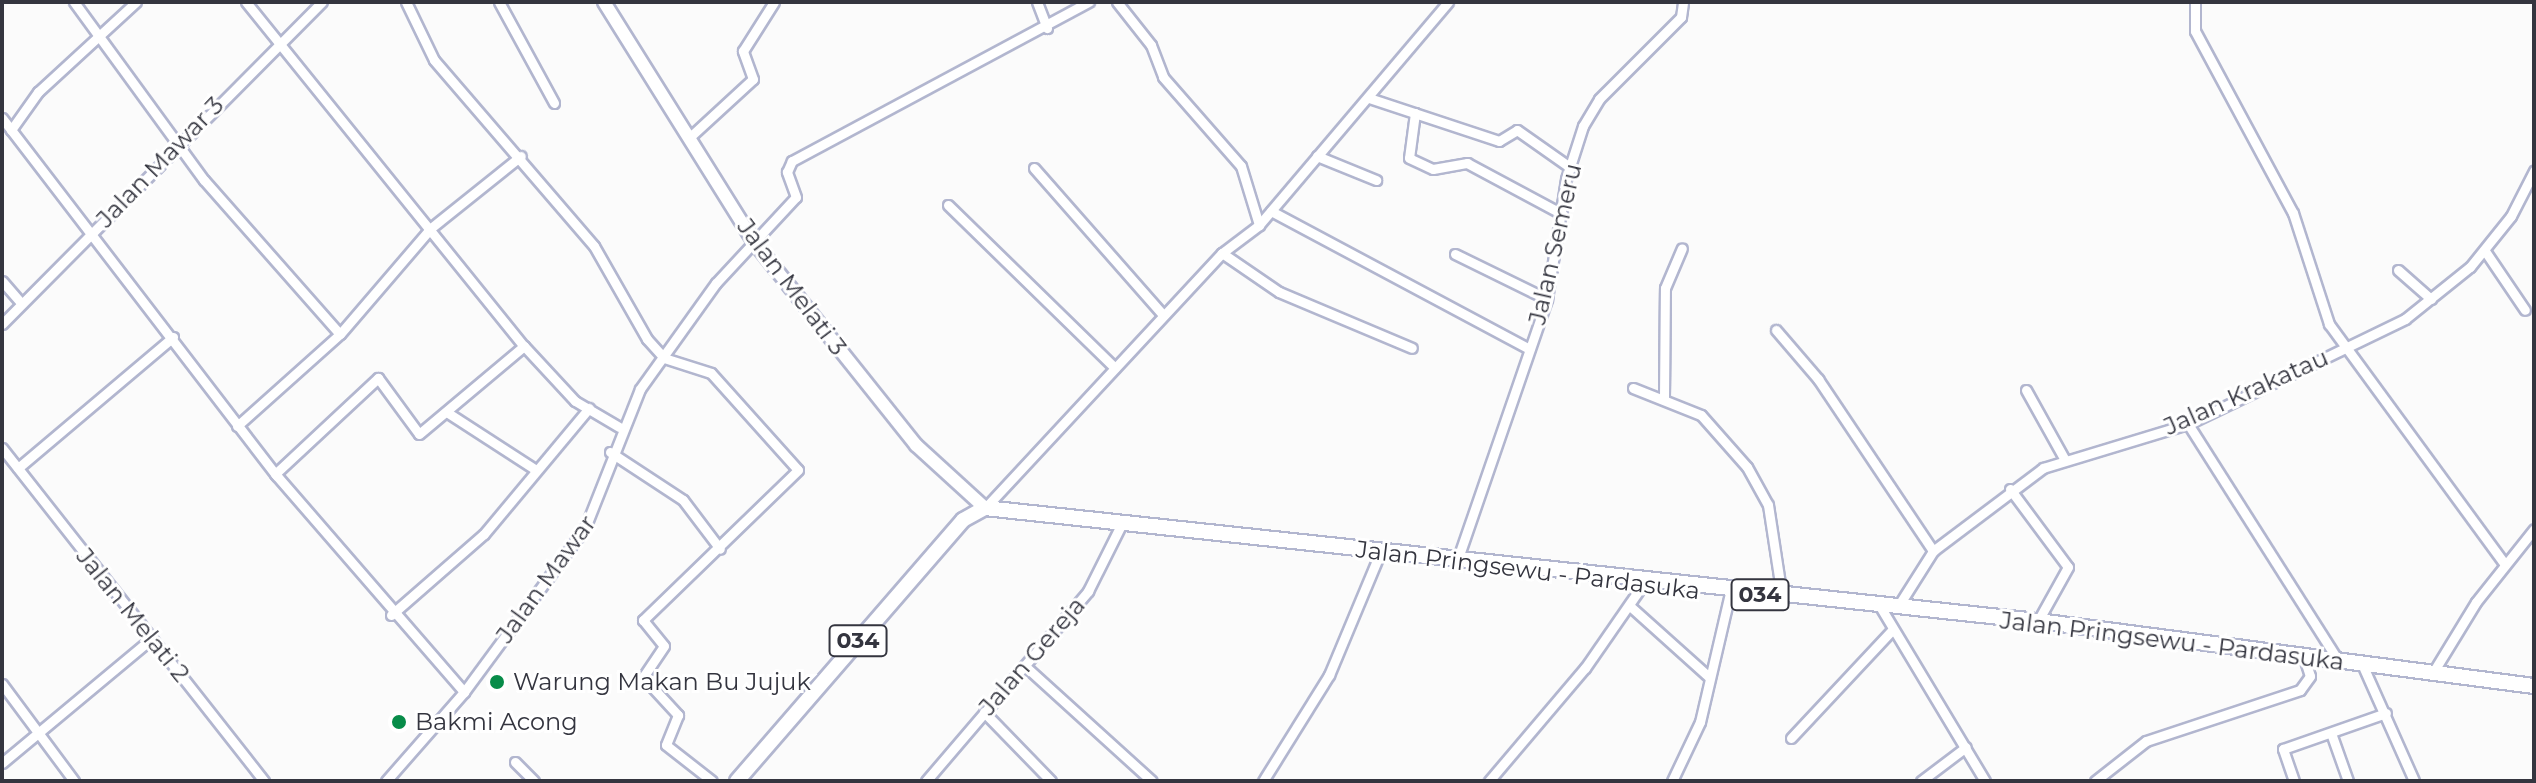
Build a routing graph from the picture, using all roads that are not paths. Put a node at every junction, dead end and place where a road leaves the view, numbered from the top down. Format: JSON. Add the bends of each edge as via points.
{"nodes":[{"id":1,"x":74,"y":2,"type":"edge"},
{"id":2,"x":136,"y":2,"type":"edge"},
{"id":3,"x":246,"y":2,"type":"edge"},
{"id":4,"x":322,"y":2,"type":"edge"},
{"id":5,"x":406,"y":2,"type":"edge"},
{"id":6,"x":499,"y":2,"type":"edge"},
{"id":7,"x":604,"y":2,"type":"edge"},
{"id":8,"x":1037,"y":2,"type":"edge"},
{"id":9,"x":1089,"y":2,"type":"edge"},
{"id":10,"x":1117,"y":2,"type":"edge"},
{"id":11,"x":1448,"y":2,"type":"edge"},
{"id":12,"x":1683,"y":2,"type":"edge"},
{"id":13,"x":2195,"y":2,"type":"edge"},
{"id":14,"x":767,"y":4,"type":"edge"},
{"id":15,"x":1047,"y":28,"type":"junction"},
{"id":16,"x":100,"y":34,"type":"junction"},
{"id":17,"x":282,"y":42,"type":"junction"},
{"id":18,"x":1369,"y":98,"type":"junction"},
{"id":19,"x":554,"y":103,"type":"dead end"},
{"id":20,"x":1415,"y":113,"type":"junction"},
{"id":21,"x":2,"y":118,"type":"edge"},
{"id":22,"x":11,"y":130,"type":"junction"},
{"id":23,"x":691,"y":136,"type":"junction"},
{"id":24,"x":180,"y":141,"type":"junction"},
{"id":25,"x":521,"y":156,"type":"junction"},
{"id":26,"x":1317,"y":156,"type":"junction"},
{"id":27,"x":1034,"y":168,"type":"dead end"},
{"id":28,"x":1571,"y":168,"type":"junction"},
{"id":29,"x":2534,"y":171,"type":"edge"},
{"id":30,"x":1376,"y":180,"type":"dead end"},
{"id":31,"x":948,"y":205,"type":"dead end"},
{"id":32,"x":1271,"y":211,"type":"junction"},
{"id":33,"x":1562,"y":214,"type":"junction"},
{"id":34,"x":1259,"y":225,"type":"junction"},
{"id":35,"x":431,"y":228,"type":"junction"},
{"id":36,"x":90,"y":234,"type":"junction"},
{"id":37,"x":754,"y":242,"type":"junction"},
{"id":38,"x":1682,"y":248,"type":"dead end"},
{"id":39,"x":2485,"y":251,"type":"junction"},
{"id":40,"x":1222,"y":253,"type":"junction"},
{"id":41,"x":1455,"y":254,"type":"dead end"},
{"id":42,"x":2398,"y":270,"type":"dead end"},
{"id":43,"x":2,"y":281,"type":"edge"},
{"id":44,"x":1547,"y":299,"type":"junction"},
{"id":45,"x":2431,"y":299,"type":"junction"},
{"id":46,"x":21,"y":303,"type":"junction"},
{"id":47,"x":2525,"y":310,"type":"dead end"},
{"id":48,"x":1163,"y":315,"type":"junction"},
{"id":49,"x":2,"y":324,"type":"edge"},
{"id":50,"x":1776,"y":330,"type":"dead end"},
{"id":51,"x":340,"y":334,"type":"junction"},
{"id":52,"x":173,"y":337,"type":"junction"},
{"id":53,"x":524,"y":346,"type":"junction"},
{"id":54,"x":1412,"y":348,"type":"dead end"},
{"id":55,"x":1529,"y":349,"type":"junction"},
{"id":56,"x":2345,"y":349,"type":"junction"},
{"id":57,"x":664,"y":358,"type":"junction"},
{"id":58,"x":1115,"y":368,"type":"junction"},
{"id":59,"x":1633,"y":388,"type":"dead end"},
{"id":60,"x":2026,"y":390,"type":"dead end"},
{"id":61,"x":1664,"y":397,"type":"junction"},
{"id":62,"x":589,"y":408,"type":"junction"},
{"id":63,"x":448,"y":413,"type":"junction"},
{"id":64,"x":2188,"y":424,"type":"junction"},
{"id":65,"x":237,"y":426,"type":"junction"},
{"id":66,"x":619,"y":427,"type":"junction"},
{"id":67,"x":2,"y":448,"type":"edge"},
{"id":68,"x":610,"y":452,"type":"junction"},
{"id":69,"x":2065,"y":460,"type":"junction"},
{"id":70,"x":18,"y":468,"type":"junction"},
{"id":71,"x":536,"y":470,"type":"junction"},
{"id":72,"x":275,"y":474,"type":"junction"},
{"id":73,"x":2010,"y":489,"type":"junction"},
{"id":74,"x":985,"y":508,"type":"junction"},
{"id":75,"x":1123,"y":520,"type":"junction"},
{"id":76,"x":2534,"y":529,"type":"edge"},
{"id":77,"x":720,"y":549,"type":"junction"},
{"id":78,"x":1933,"y":551,"type":"junction"},
{"id":79,"x":1380,"y":553,"type":"junction"},
{"id":80,"x":1457,"y":561,"type":"junction"},
{"id":81,"x":2504,"y":563,"type":"junction"},
{"id":82,"x":1646,"y":580,"type":"junction"},
{"id":83,"x":1730,"y":593,"type":"junction"},
{"id":84,"x":1782,"y":597,"type":"junction"},
{"id":85,"x":1631,"y":607,"type":"junction"},
{"id":86,"x":1889,"y":608,"type":"junction"},
{"id":87,"x":391,"y":615,"type":"junction"},
{"id":88,"x":2038,"y":621,"type":"junction"},
{"id":89,"x":1893,"y":629,"type":"junction"},
{"id":90,"x":152,"y":638,"type":"junction"},
{"id":91,"x":2303,"y":655,"type":"junction"},
{"id":92,"x":2338,"y":660,"type":"junction"},
{"id":93,"x":2362,"y":664,"type":"junction"},
{"id":94,"x":1025,"y":666,"type":"junction"},
{"id":95,"x":2432,"y":674,"type":"junction"},
{"id":96,"x":1709,"y":677,"type":"junction"},
{"id":97,"x":2,"y":684,"type":"edge"},
{"id":98,"x":2534,"y":686,"type":"edge"},
{"id":99,"x":464,"y":692,"type":"junction"},
{"id":100,"x":984,"y":712,"type":"junction"},
{"id":101,"x":2386,"y":713,"type":"junction"},
{"id":102,"x":35,"y":732,"type":"junction"},
{"id":103,"x":2331,"y":733,"type":"junction"},
{"id":104,"x":1791,"y":738,"type":"dead end"},
{"id":105,"x":1966,"y":747,"type":"junction"},
{"id":106,"x":515,"y":762,"type":"dead end"},
{"id":107,"x":2,"y":763,"type":"edge"},
{"id":108,"x":74,"y":781,"type":"edge"},
{"id":109,"x":264,"y":781,"type":"edge"},
{"id":110,"x":386,"y":781,"type":"edge"},
{"id":111,"x":534,"y":781,"type":"edge"},
{"id":112,"x":712,"y":781,"type":"edge"},
{"id":113,"x":737,"y":781,"type":"edge"},
{"id":114,"x":926,"y":781,"type":"edge"},
{"id":115,"x":1051,"y":781,"type":"edge"},
{"id":116,"x":1152,"y":781,"type":"edge"},
{"id":117,"x":1263,"y":781,"type":"edge"},
{"id":118,"x":1489,"y":781,"type":"edge"},
{"id":119,"x":1672,"y":781,"type":"edge"},
{"id":120,"x":1921,"y":781,"type":"edge"},
{"id":121,"x":1985,"y":781,"type":"edge"},
{"id":122,"x":2095,"y":781,"type":"edge"},
{"id":123,"x":2294,"y":781,"type":"edge"},
{"id":124,"x":2348,"y":781,"type":"edge"},
{"id":125,"x":2414,"y":781,"type":"edge"}],
"edges":[{"from":1,"to":16,"type":"street"},
{"from":2,"to":16,"type":"street"},
{"from":3,"to":17,"type":"street"},
{"from":4,"to":17,"type":"street","name":"Jalan Mawar 3"},
{"from":5,"to":25,"type":"street","via":[[434,60]]},
{"from":6,"to":19,"type":"street"},
{"from":7,"to":23,"type":"street","name":"Jalan Melati 3"},
{"from":8,"to":15,"type":"street"},
{"from":9,"to":15,"type":"street"},
{"from":10,"to":34,"type":"street","via":[[1151,45],[1163,77],[1241,166]]},
{"from":11,"to":18,"type":"street"},
{"from":12,"to":28,"type":"street","name":"Jalan Semeru","via":[[1681,17],[1599,99]]},
{"from":13,"to":56,"type":"street","via":[[2195,31],[2293,213],[2319,300]]},
{"from":14,"to":23,"type":"street","via":[[743,51],[753,79]]},
{"from":15,"to":37,"type":"street","name":"Jalan Mawar","via":[[949,72],[792,161],[796,197]]},
{"from":16,"to":22,"type":"street"},
{"from":16,"to":24,"type":"street","via":[[109,58]]},
{"from":17,"to":24,"type":"street","name":"Jalan Mawar 3"},
{"from":17,"to":35,"type":"street"},
{"from":18,"to":20,"type":"street"},
{"from":18,"to":26,"type":"street"},
{"from":20,"to":28,"type":"street","via":[[1499,141],[1517,130]]},
{"from":20,"to":33,"type":"street","via":[[1409,158],[1433,169],[1467,163]]},
{"from":21,"to":22,"type":"street"},
{"from":22,"to":36,"type":"street"},
{"from":23,"to":37,"type":"street","name":"Jalan Melati 3"},
{"from":24,"to":36,"type":"street","name":"Jalan Mawar 3"},
{"from":24,"to":51,"type":"street","via":[[207,183]]},
{"from":25,"to":35,"type":"street"},
{"from":25,"to":57,"type":"street","via":[[602,257]]},
{"from":26,"to":30,"type":"street"},
{"from":26,"to":32,"type":"street"},
{"from":27,"to":48,"type":"street"},
{"from":28,"to":33,"type":"street","name":"Jalan Semeru"},
{"from":29,"to":39,"type":"street","name":"Jalan Krakatau"},
{"from":31,"to":58,"type":"street"},
{"from":32,"to":34,"type":"street"},
{"from":32,"to":55,"type":"street"},
{"from":33,"to":44,"type":"street","name":"Jalan Semeru"},
{"from":34,"to":40,"type":"street"},
{"from":35,"to":51,"type":"street"},
{"from":35,"to":53,"type":"street"},
{"from":36,"to":46,"type":"street","name":"Jalan Mawar 3"},
{"from":36,"to":52,"type":"street"},
{"from":37,"to":57,"type":"street","name":"Jalan Mawar"},
{"from":37,"to":74,"type":"street","name":"Jalan Melati 3","via":[[916,445]]},
{"from":38,"to":61,"type":"street","via":[[1665,288]]},
{"from":39,"to":45,"type":"street","name":"Jalan Krakatau"},
{"from":39,"to":47,"type":"street"},
{"from":40,"to":48,"type":"street"},
{"from":40,"to":54,"type":"street","via":[[1279,292]]},
{"from":41,"to":44,"type":"street"},
{"from":42,"to":45,"type":"street"},
{"from":43,"to":46,"type":"street"},
{"from":44,"to":55,"type":"street","name":"Jalan Semeru"},
{"from":45,"to":56,"type":"street","name":"Jalan Krakatau"},
{"from":46,"to":49,"type":"street","name":"Jalan Mawar 3"},
{"from":48,"to":58,"type":"street"},
{"from":50,"to":78,"type":"street","via":[[1818,379]]},
{"from":51,"to":65,"type":"street"},
{"from":52,"to":65,"type":"street"},
{"from":52,"to":70,"type":"street"},
{"from":53,"to":62,"type":"street"},
{"from":53,"to":63,"type":"street"},
{"from":55,"to":80,"type":"street","name":"Jalan Semeru"},
{"from":56,"to":64,"type":"street","name":"Jalan Krakatau"},
{"from":56,"to":81,"type":"street"},
{"from":57,"to":66,"type":"street","name":"Jalan Mawar"},
{"from":57,"to":77,"type":"street","via":[[711,373],[798,470]]},
{"from":58,"to":74,"type":"street"},
{"from":59,"to":61,"type":"street"},
{"from":60,"to":69,"type":"street"},
{"from":61,"to":84,"type":"street","via":[[1701,415],[1747,467],[1768,505]]},
{"from":62,"to":66,"type":"street"},
{"from":62,"to":71,"type":"street"},
{"from":63,"to":71,"type":"street"},
{"from":63,"to":72,"type":"street","via":[[419,434],[378,378]]},
{"from":64,"to":69,"type":"street","name":"Jalan Krakatau"},
{"from":64,"to":92,"type":"street"},
{"from":65,"to":72,"type":"street"},
{"from":66,"to":68,"type":"street","name":"Jalan Mawar"},
{"from":67,"to":70,"type":"street","name":"Jalan Melati 2"},
{"from":68,"to":77,"type":"street","via":[[683,500]]},
{"from":68,"to":99,"type":"street","name":"Jalan Mawar","via":[[601,503]]},
{"from":69,"to":73,"type":"street","name":"Jalan Krakatau"},
{"from":70,"to":90,"type":"street","name":"Jalan Melati 2"},
{"from":71,"to":87,"type":"street","via":[[484,534]]},
{"from":72,"to":87,"type":"street"},
{"from":73,"to":78,"type":"street","name":"Jalan Krakatau"},
{"from":73,"to":88,"type":"street","via":[[2068,567]]},
{"from":74,"to":75,"type":"main road","name":"Jalan Pringsewu - Pardasuka","number":"034"},
{"from":74,"to":113,"type":"main road","number":"034","via":[[963,520]]},
{"from":75,"to":79,"type":"main road","name":"Jalan Pringsewu - Pardasuka","number":"034"},
{"from":75,"to":94,"type":"street","name":"Jalan Gereja","via":[[1088,591]]},
{"from":76,"to":81,"type":"street"},
{"from":77,"to":112,"type":"street","via":[[643,620],[664,646],[643,677],[678,715],[666,745]]},
{"from":78,"to":86,"type":"street","name":"Jalan Krakatau"},
{"from":79,"to":80,"type":"main road","name":"Jalan Pringsewu - Pardasuka","number":"034"},
{"from":79,"to":117,"type":"street","via":[[1329,675]]},
{"from":80,"to":82,"type":"main road","name":"Jalan Pringsewu - Pardasuka","number":"034"},
{"from":81,"to":95,"type":"street"},
{"from":82,"to":83,"type":"main road","name":"Jalan Pringsewu - Pardasuka","number":"034"},
{"from":82,"to":85,"type":"street"},
{"from":83,"to":84,"type":"main road","name":"Jalan Pringsewu - Pardasuka","number":"034"},
{"from":83,"to":96,"type":"street"},
{"from":84,"to":86,"type":"main road","name":"Jalan Pringsewu - Pardasuka","number":"034"},
{"from":85,"to":96,"type":"street"},
{"from":85,"to":118,"type":"street"},
{"from":86,"to":88,"type":"main road","name":"Jalan Pringsewu - Pardasuka","number":"034"},
{"from":86,"to":89,"type":"street"},
{"from":87,"to":99,"type":"street"},
{"from":88,"to":91,"type":"main road","name":"Jalan Pringsewu - Pardasuka","number":"034"},
{"from":89,"to":104,"type":"street"},
{"from":89,"to":105,"type":"street"},
{"from":90,"to":102,"type":"street"},
{"from":90,"to":109,"type":"street","name":"Jalan Melati 2"},
{"from":91,"to":92,"type":"main road","name":"Jalan Pringsewu - Pardasuka","number":"034"},
{"from":91,"to":122,"type":"street","via":[[2310,676],[2300,690],[2146,741]]},
{"from":92,"to":93,"type":"main road","name":"Jalan Pringsewu - Pardasuka","number":"034"},
{"from":93,"to":95,"type":"main road","name":"Jalan Pringsewu - Pardasuka","number":"034"},
{"from":93,"to":101,"type":"street"},
{"from":94,"to":100,"type":"street","name":"Jalan Gereja"},
{"from":94,"to":116,"type":"street"},
{"from":95,"to":98,"type":"main road","name":"Jalan Pringsewu - Pardasuka","number":"034"},
{"from":96,"to":119,"type":"street","via":[[1700,722]]},
{"from":97,"to":102,"type":"street"},
{"from":99,"to":110,"type":"street","name":"Jalan Mawar"},
{"from":100,"to":114,"type":"street","name":"Jalan Gereja"},
{"from":100,"to":115,"type":"street"},
{"from":101,"to":103,"type":"street"},
{"from":101,"to":125,"type":"street"},
{"from":102,"to":107,"type":"street"},
{"from":102,"to":108,"type":"street"},
{"from":103,"to":123,"type":"street","via":[[2283,749]]},
{"from":103,"to":124,"type":"street"},
{"from":105,"to":120,"type":"street"},
{"from":105,"to":121,"type":"street"},
{"from":106,"to":111,"type":"street"}]}
